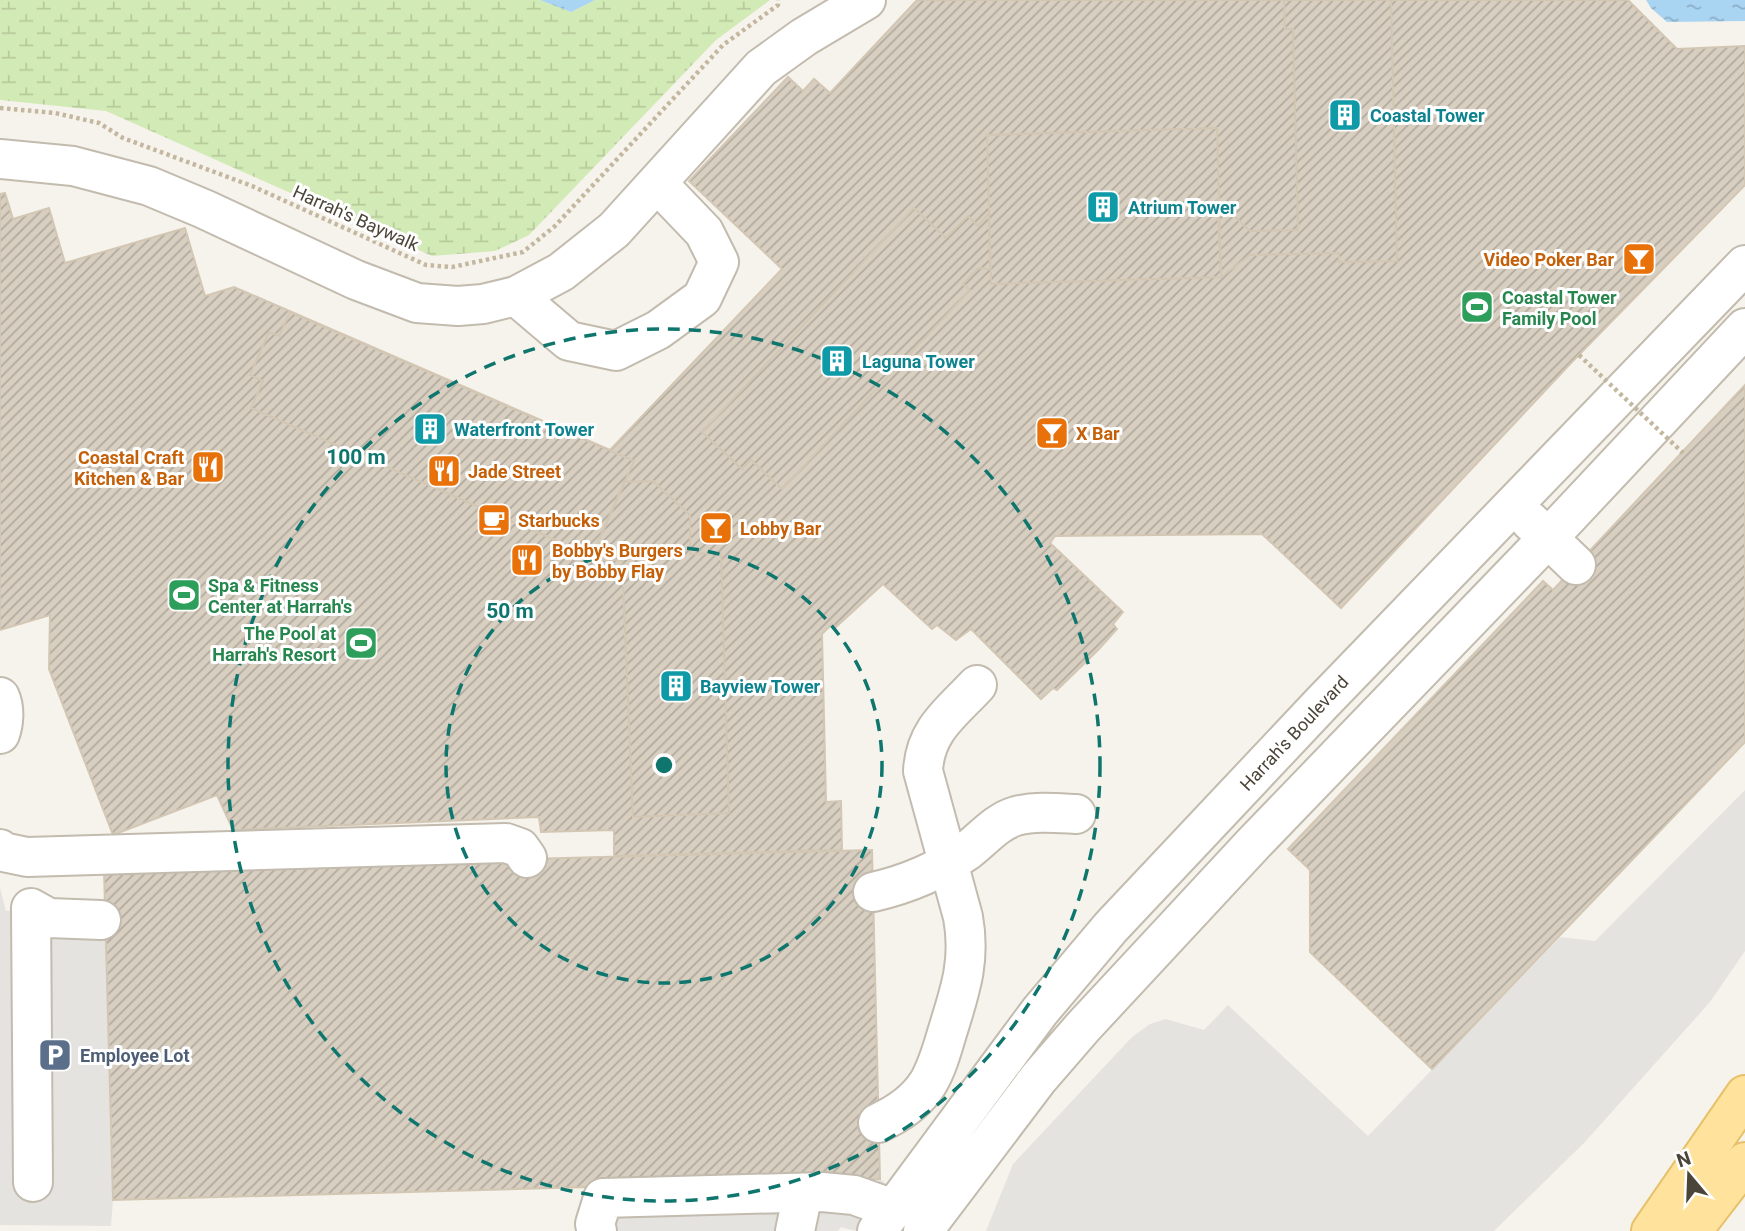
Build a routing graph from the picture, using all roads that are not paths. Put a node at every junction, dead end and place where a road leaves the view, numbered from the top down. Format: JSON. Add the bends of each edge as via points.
{"nodes":[{"id":1,"x":866,"y":0,"type":"edge"},
{"id":2,"x":0,"y":159,"type":"edge"},
{"id":3,"x":657,"y":183,"type":"junction"},
{"id":4,"x":1745,"y":265,"type":"edge"},
{"id":5,"x":516,"y":296,"type":"junction"},
{"id":6,"x":1745,"y":328,"type":"edge"},
{"id":7,"x":1513,"y":505,"type":"junction"},
{"id":8,"x":1548,"y":538,"type":"junction"},
{"id":9,"x":1576,"y":565,"type":"dead end"},
{"id":10,"x":977,"y":685,"type":"dead end"},
{"id":11,"x":0,"y":697,"type":"edge"},
{"id":12,"x":0,"y":734,"type":"edge"},
{"id":13,"x":1076,"y":814,"type":"dead end"},
{"id":14,"x":0,"y":849,"type":"edge"},
{"id":15,"x":527,"y":858,"type":"dead end"},
{"id":16,"x":949,"y":863,"type":"junction"},
{"id":17,"x":1150,"y":886,"type":"junction"},
{"id":18,"x":873,"y":892,"type":"dead end"},
{"id":19,"x":1184,"y":918,"type":"junction"},
{"id":20,"x":101,"y":919,"type":"dead end"},
{"id":21,"x":1745,"y":1095,"type":"edge"},
{"id":22,"x":878,"y":1124,"type":"dead end"},
{"id":23,"x":1745,"y":1162,"type":"edge"},
{"id":24,"x":1745,"y":1170,"type":"edge"},
{"id":25,"x":33,"y":1182,"type":"dead end"},
{"id":26,"x":803,"y":1193,"type":"junction"},
{"id":27,"x":898,"y":1224,"type":"edge"},
{"id":28,"x":597,"y":1231,"type":"edge"},
{"id":29,"x":795,"y":1231,"type":"edge"},
{"id":30,"x":1651,"y":1231,"type":"edge"},
{"id":31,"x":1692,"y":1231,"type":"edge"},
{"id":32,"x":1707,"y":1231,"type":"edge"}],
"edges":[{"from":1,"to":3,"type":"street","via":[[761,68]]},
{"from":2,"to":5,"type":"street","via":[[73,166],[149,187],[356,281],[417,303],[458,306]]},
{"from":3,"to":5,"type":"street","via":[[614,230],[561,272]]},
{"from":3,"to":5,"type":"street","via":[[704,232],[719,262],[702,298],[658,330],[617,351],[569,341]]},
{"from":4,"to":7,"type":"street","name":"Harrah's Boulevard"},
{"from":6,"to":8,"type":"street"},
{"from":7,"to":8,"type":"street"},
{"from":7,"to":17,"type":"street","name":"Harrah's Boulevard"},
{"from":8,"to":9,"type":"street"},
{"from":8,"to":19,"type":"street"},
{"from":10,"to":16,"type":"street","via":[[932,734],[924,756],[925,785]]},
{"from":11,"to":12,"type":"street"},
{"from":13,"to":16,"type":"street","via":[[1014,817]]},
{"from":14,"to":15,"type":"street","via":[[27,858],[506,844],[520,848]]},
{"from":16,"to":18,"type":"street","via":[[914,881]]},
{"from":16,"to":22,"type":"street","via":[[967,937],[965,975],[928,1083],[907,1107]]},
{"from":17,"to":19,"type":"street"},
{"from":17,"to":27,"type":"street","name":"Harrah's Boulevard","via":[[1048,1000]]},
{"from":19,"to":27,"type":"street"},
{"from":20,"to":25,"type":"street","via":[[49,918],[31,908]]},
{"from":21,"to":30,"type":"main road"},
{"from":23,"to":31,"type":"main road"},
{"from":24,"to":32,"type":"main road"},
{"from":26,"to":27,"type":"street","via":[[854,1195]]},
{"from":26,"to":28,"type":"street","via":[[603,1198]]},
{"from":26,"to":29,"type":"street"}]}
